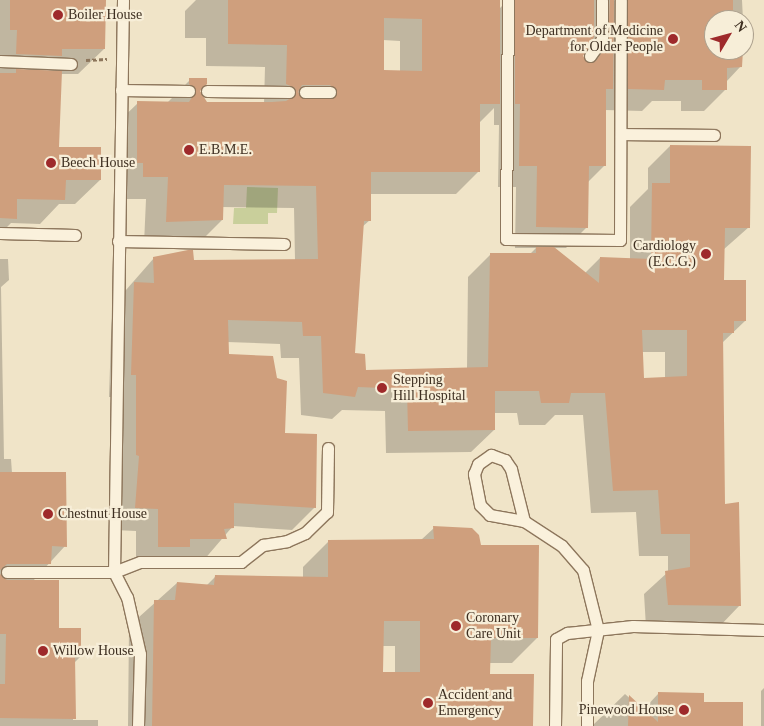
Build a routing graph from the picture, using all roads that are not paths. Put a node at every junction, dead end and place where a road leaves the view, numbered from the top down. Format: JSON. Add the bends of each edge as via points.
{"nodes":[{"id":1,"x":123,"y":0,"type":"edge"},
{"id":2,"x":508,"y":0,"type":"edge"},
{"id":3,"x":602,"y":0,"type":"edge"},
{"id":4,"x":621,"y":0,"type":"edge"},
{"id":5,"x":590,"y":56,"type":"dead end"},
{"id":6,"x":0,"y":61,"type":"edge"},
{"id":7,"x":71,"y":64,"type":"road end"},
{"id":8,"x":121,"y":90,"type":"junction"},
{"id":9,"x":189,"y":91,"type":"dead end"},
{"id":10,"x":207,"y":91,"type":"dead end"},
{"id":11,"x":290,"y":92,"type":"dead end"},
{"id":12,"x":305,"y":92,"type":"dead end"},
{"id":13,"x":330,"y":92,"type":"dead end"},
{"id":14,"x":621,"y":134,"type":"junction"},
{"id":15,"x":714,"y":135,"type":"dead end"},
{"id":16,"x":0,"y":233,"type":"edge"},
{"id":17,"x":75,"y":235,"type":"dead end"},
{"id":18,"x":118,"y":241,"type":"junction"},
{"id":19,"x":284,"y":244,"type":"dead end"},
{"id":20,"x":328,"y":448,"type":"dead end"},
{"id":21,"x":524,"y":522,"type":"junction"},
{"id":22,"x":7,"y":572,"type":"dead end"},
{"id":23,"x":114,"y":572,"type":"junction"},
{"id":24,"x":598,"y":630,"type":"junction"},
{"id":25,"x":764,"y":630,"type":"edge"},
{"id":26,"x":138,"y":726,"type":"edge"},
{"id":27,"x":555,"y":726,"type":"edge"},
{"id":28,"x":587,"y":726,"type":"edge"}],
"edges":[{"from":1,"to":8,"type":"lane"},
{"from":2,"to":14,"type":"lane","via":[[506,240],[620,240]]},
{"from":3,"to":5,"type":"lane","via":[[602,39]]},
{"from":4,"to":14,"type":"lane"},
{"from":6,"to":7,"type":"lane"},
{"from":8,"to":9,"type":"lane"},
{"from":8,"to":18,"type":"lane"},
{"from":10,"to":11,"type":"lane"},
{"from":12,"to":13,"type":"lane"},
{"from":14,"to":15,"type":"lane"},
{"from":16,"to":17,"type":"lane"},
{"from":18,"to":19,"type":"lane"},
{"from":18,"to":23,"type":"lane"},
{"from":20,"to":23,"type":"lane","via":[[327,512],[305,533],[287,541],[263,545],[241,562],[140,562]]},
{"from":21,"to":21,"type":"lane","via":[[490,514],[480,505],[475,495],[474,474],[483,458],[499,456],[508,465]]},
{"from":21,"to":24,"type":"lane","via":[[562,546],[583,570]]},
{"from":22,"to":23,"type":"lane"},
{"from":23,"to":26,"type":"lane","via":[[127,597],[140,654]]},
{"from":24,"to":25,"type":"lane","via":[[633,626]]},
{"from":24,"to":27,"type":"lane","via":[[567,633],[556,639]]},
{"from":24,"to":28,"type":"lane","via":[[588,682]]}]}
